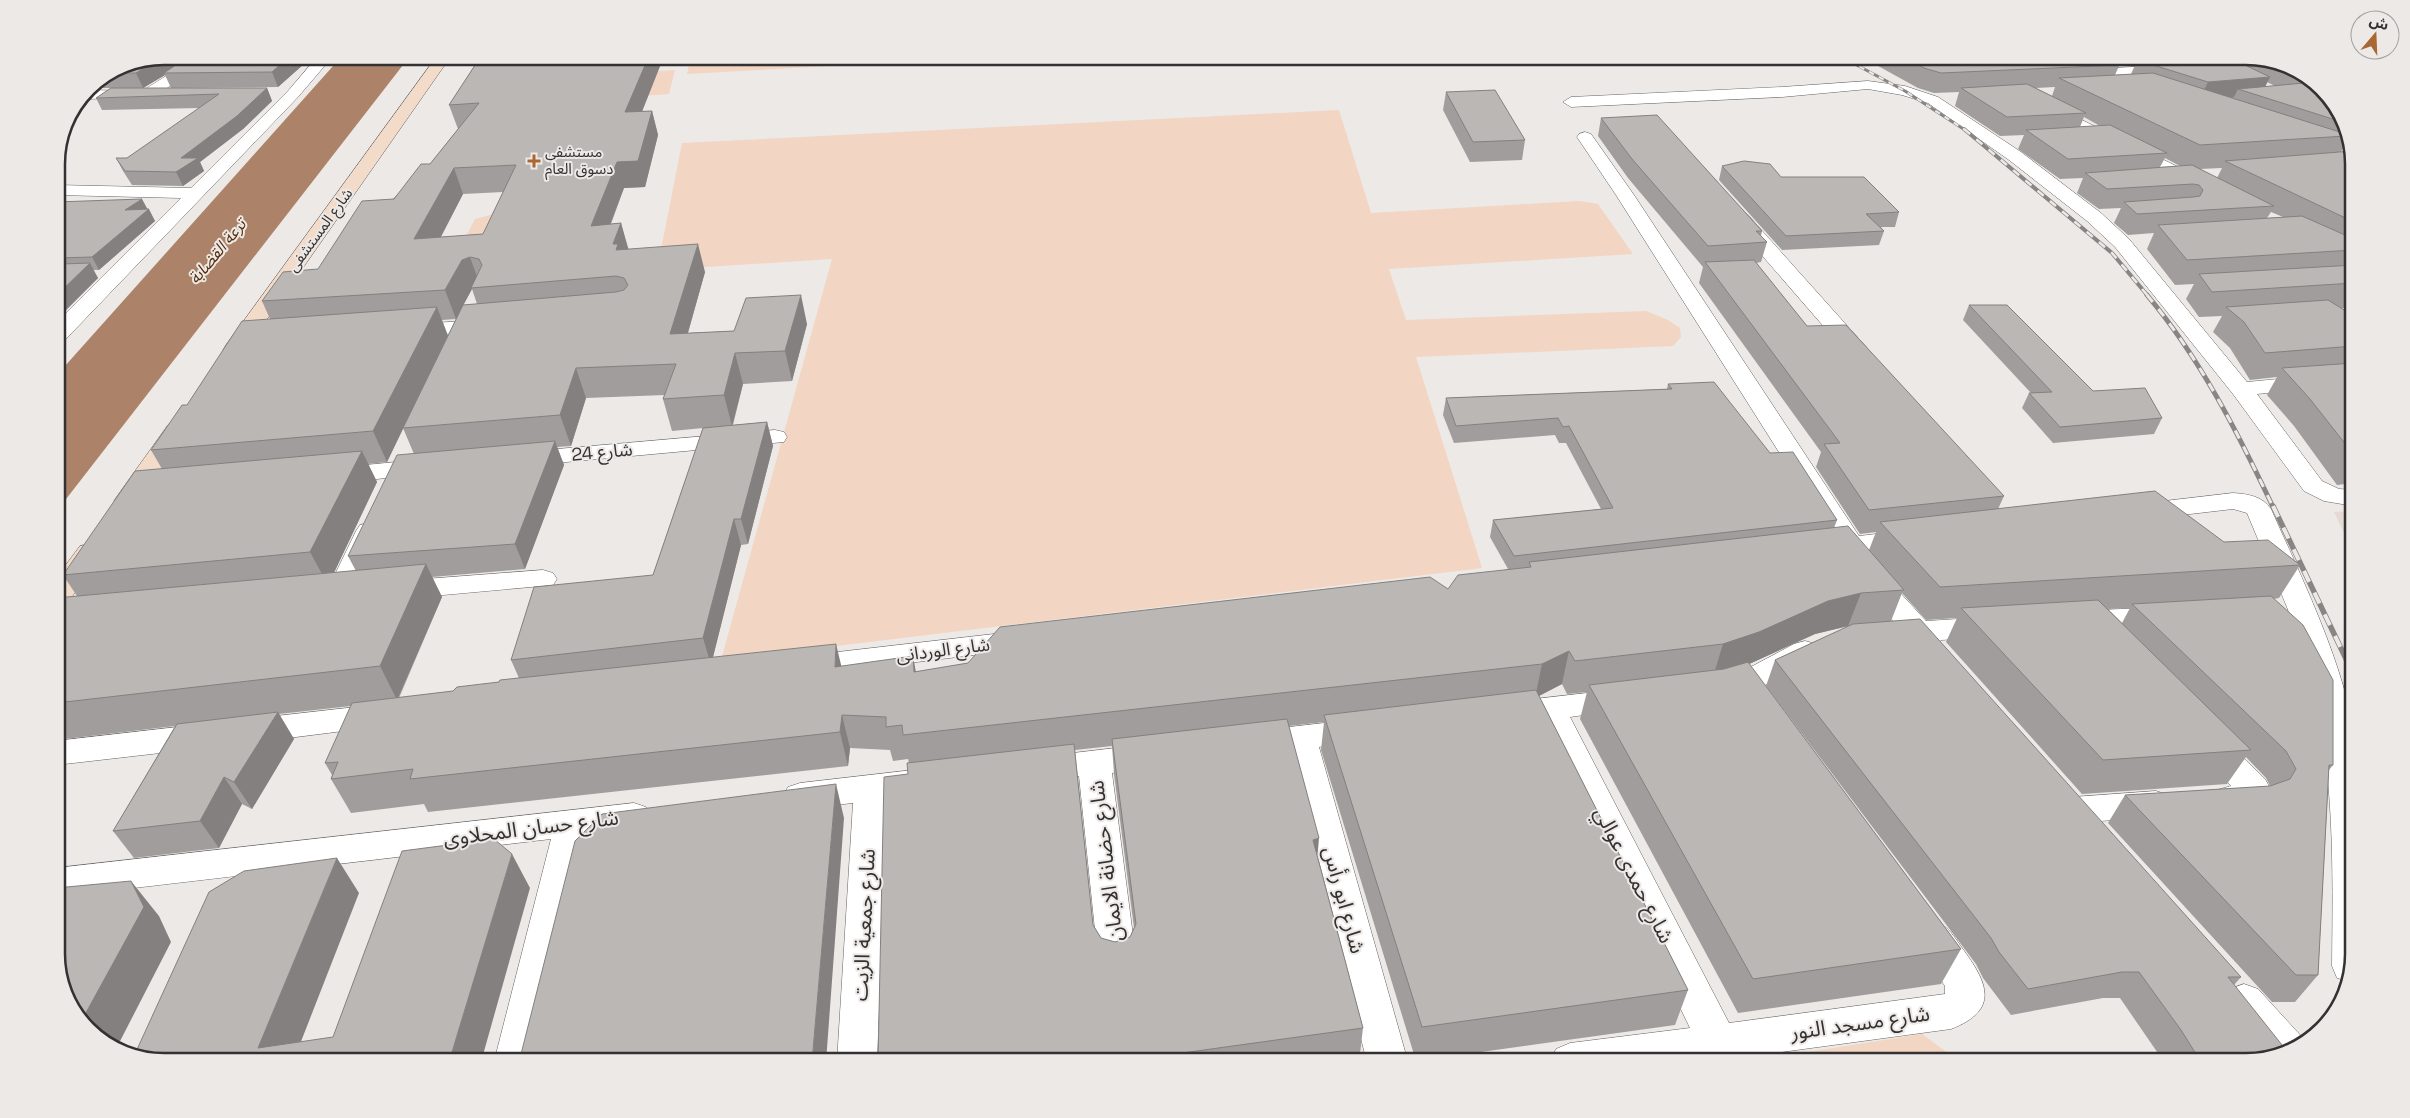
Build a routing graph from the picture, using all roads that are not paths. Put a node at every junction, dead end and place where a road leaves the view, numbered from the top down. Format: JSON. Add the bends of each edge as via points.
{"nodes":[{"id":1,"x":194,"y":65,"type":"edge"},
{"id":2,"x":318,"y":65,"type":"edge"},
{"id":3,"x":438,"y":65,"type":"edge"},
{"id":4,"x":2184,"y":65,"type":"edge"},
{"id":5,"x":2252,"y":65,"type":"edge"},
{"id":6,"x":2218,"y":67,"type":"junction"},
{"id":7,"x":2190,"y":68,"type":"junction"},
{"id":8,"x":2094,"y":73,"type":"edge"},
{"id":9,"x":2252,"y":82,"type":"edge"},
{"id":10,"x":274,"y":94,"type":"edge"},
{"id":11,"x":293,"y":94,"type":"junction"},
{"id":12,"x":94,"y":95,"type":"edge"},
{"id":13,"x":146,"y":95,"type":"junction"},
{"id":14,"x":176,"y":95,"type":"edge"},
{"id":15,"x":2042,"y":97,"type":"edge"},
{"id":16,"x":1636,"y":99,"type":"junction"},
{"id":17,"x":1960,"y":99,"type":"edge"},
{"id":18,"x":1933,"y":100,"type":"junction"},
{"id":19,"x":1570,"y":102,"type":"dead end"},
{"id":20,"x":1655,"y":122,"type":"edge"},
{"id":21,"x":2105,"y":137,"type":"junction"},
{"id":22,"x":1585,"y":138,"type":"dead end"},
{"id":23,"x":2075,"y":138,"type":"edge"},
{"id":24,"x":2025,"y":141,"type":"edge"},
{"id":25,"x":1996,"y":143,"type":"junction"},
{"id":26,"x":2186,"y":178,"type":"junction"},
{"id":27,"x":2158,"y":180,"type":"edge"},
{"id":28,"x":2213,"y":183,"type":"edge"},
{"id":29,"x":2082,"y":185,"type":"edge"},
{"id":30,"x":2054,"y":187,"type":"junction"},
{"id":31,"x":65,"y":190,"type":"edge"},
{"id":32,"x":195,"y":193,"type":"junction"},
{"id":33,"x":1728,"y":204,"type":"edge"},
{"id":34,"x":477,"y":302,"type":"edge"},
{"id":35,"x":512,"y":323,"type":"edge"},
{"id":36,"x":65,"y":327,"type":"edge"},
{"id":37,"x":465,"y":327,"type":"junction"},
{"id":38,"x":387,"y":332,"type":"edge"},
{"id":39,"x":269,"y":340,"type":"edge"},
{"id":40,"x":240,"y":342,"type":"junction"},
{"id":41,"x":452,"y":354,"type":"edge"},
{"id":42,"x":223,"y":366,"type":"edge"},
{"id":43,"x":1872,"y":368,"type":"edge"},
{"id":44,"x":2335,"y":381,"type":"edge"},
{"id":45,"x":2241,"y":389,"type":"junction"},
{"id":46,"x":188,"y":414,"type":"edge"},
{"id":47,"x":774,"y":437,"type":"dead end"},
{"id":48,"x":411,"y":443,"type":"edge"},
{"id":49,"x":496,"y":461,"type":"edge"},
{"id":50,"x":447,"y":465,"type":"edge"},
{"id":51,"x":398,"y":470,"type":"junction"},
{"id":52,"x":309,"y":478,"type":"edge"},
{"id":53,"x":160,"y":492,"type":"edge"},
{"id":54,"x":131,"y":495,"type":"junction"},
{"id":55,"x":2345,"y":497,"type":"edge"},
{"id":56,"x":2115,"y":514,"type":"edge"},
{"id":57,"x":1938,"y":535,"type":"edge"},
{"id":58,"x":1847,"y":546,"type":"junction"},
{"id":59,"x":1803,"y":550,"type":"edge"},
{"id":60,"x":543,"y":579,"type":"dead end"},
{"id":61,"x":339,"y":595,"type":"junction"},
{"id":62,"x":310,"y":598,"type":"edge"},
{"id":63,"x":65,"y":606,"type":"edge"},
{"id":64,"x":2185,"y":615,"type":"edge"},
{"id":65,"x":2088,"y":621,"type":"junction"},
{"id":66,"x":2051,"y":623,"type":"edge"},
{"id":67,"x":2013,"y":626,"type":"edge"},
{"id":68,"x":1919,"y":632,"type":"junction"},
{"id":69,"x":1864,"y":634,"type":"edge"},
{"id":70,"x":1044,"y":638,"type":"edge"},
{"id":71,"x":1829,"y":641,"type":"edge"},
{"id":72,"x":2116,"y":648,"type":"edge"},
{"id":73,"x":1944,"y":662,"type":"edge"},
{"id":74,"x":778,"y":669,"type":"edge"},
{"id":75,"x":1694,"y":692,"type":"edge"},
{"id":76,"x":1655,"y":696,"type":"edge"},
{"id":77,"x":1550,"y":708,"type":"junction"},
{"id":78,"x":412,"y":712,"type":"edge"},
{"id":79,"x":1482,"y":716,"type":"edge"},
{"id":80,"x":2191,"y":725,"type":"edge"},
{"id":81,"x":1386,"y":728,"type":"edge"},
{"id":82,"x":1300,"y":738,"type":"junction"},
{"id":83,"x":1221,"y":747,"type":"edge"},
{"id":84,"x":65,"y":752,"type":"edge"},
{"id":85,"x":1182,"y":752,"type":"edge"},
{"id":86,"x":1094,"y":762,"type":"junction"},
{"id":87,"x":1007,"y":772,"type":"edge"},
{"id":88,"x":949,"y":779,"type":"edge"},
{"id":89,"x":871,"y":788,"type":"junction"},
{"id":90,"x":2345,"y":788,"type":"edge"},
{"id":91,"x":775,"y":800,"type":"edge"},
{"id":92,"x":659,"y":813,"type":"edge"},
{"id":93,"x":572,"y":823,"type":"junction"},
{"id":94,"x":2099,"y":839,"type":"edge"},
{"id":95,"x":234,"y":862,"type":"junction"},
{"id":96,"x":65,"y":882,"type":"edge"},
{"id":97,"x":218,"y":898,"type":"edge"},
{"id":98,"x":1913,"y":913,"type":"edge"},
{"id":99,"x":1117,"y":959,"type":"edge"},
{"id":100,"x":2222,"y":977,"type":"edge"},
{"id":101,"x":1718,"y":1042,"type":"junction"},
{"id":102,"x":2284,"y":1046,"type":"edge"},
{"id":103,"x":516,"y":1053,"type":"edge"},
{"id":104,"x":857,"y":1053,"type":"edge"},
{"id":105,"x":1386,"y":1053,"type":"edge"},
{"id":106,"x":1637,"y":1053,"type":"edge"}],
"edges":[{"from":1,"to":13,"type":"street"},
{"from":2,"to":11,"type":"street"},
{"from":3,"to":40,"type":"main road","name":"شارع المستشفى"},
{"from":4,"to":7,"type":"street"},
{"from":5,"to":6,"type":"street"},
{"from":6,"to":7,"type":"street"},
{"from":6,"to":9,"type":"street"},
{"from":7,"to":8,"type":"street"},
{"from":10,"to":11,"type":"street"},
{"from":11,"to":32,"type":"street"},
{"from":12,"to":13,"type":"street"},
{"from":13,"to":14,"type":"street"},
{"from":15,"to":21,"type":"street"},
{"from":16,"to":18,"type":"street","via":[[1868,85]]},
{"from":16,"to":19,"type":"street"},
{"from":16,"to":20,"type":"street"},
{"from":17,"to":18,"type":"street"},
{"from":18,"to":25,"type":"street"},
{"from":21,"to":23,"type":"street"},
{"from":21,"to":26,"type":"street"},
{"from":22,"to":58,"type":"street","via":[[1625,195]]},
{"from":24,"to":25,"type":"street"},
{"from":25,"to":30,"type":"street"},
{"from":26,"to":27,"type":"street"},
{"from":26,"to":28,"type":"street"},
{"from":29,"to":30,"type":"street"},
{"from":30,"to":45,"type":"street","via":[[2104,216],[2131,242],[2200,325]]},
{"from":31,"to":32,"type":"street"},
{"from":32,"to":36,"type":"street"},
{"from":33,"to":43,"type":"street"},
{"from":34,"to":37,"type":"street"},
{"from":35,"to":37,"type":"street"},
{"from":37,"to":38,"type":"street"},
{"from":37,"to":41,"type":"street"},
{"from":39,"to":40,"type":"street"},
{"from":40,"to":42,"type":"main road","name":"شارع المستشفى"},
{"from":44,"to":45,"type":"street"},
{"from":45,"to":55,"type":"street","via":[[2313,486],[2333,496]]},
{"from":46,"to":54,"type":"main road"},
{"from":47,"to":49,"type":"street","name":"شارع 24"},
{"from":48,"to":51,"type":"street"},
{"from":50,"to":51,"type":"street"},
{"from":51,"to":52,"type":"street"},
{"from":51,"to":61,"type":"street"},
{"from":53,"to":54,"type":"street"},
{"from":54,"to":63,"type":"main road","via":[[108,527]]},
{"from":56,"to":90,"type":"street","via":[[2233,501],[2246,502],[2258,509],[2286,609],[2325,673],[2337,726]]},
{"from":57,"to":58,"type":"street"},
{"from":58,"to":59,"type":"street"},
{"from":58,"to":68,"type":"street"},
{"from":60,"to":61,"type":"street"},
{"from":61,"to":62,"type":"street"},
{"from":64,"to":65,"type":"street"},
{"from":65,"to":66,"type":"street"},
{"from":65,"to":72,"type":"street"},
{"from":67,"to":68,"type":"street"},
{"from":68,"to":69,"type":"street"},
{"from":68,"to":73,"type":"street"},
{"from":70,"to":74,"type":"street","name":"شارع الوردانى"},
{"from":71,"to":75,"type":"street","via":[[1753,694]]},
{"from":76,"to":77,"type":"street"},
{"from":77,"to":79,"type":"street"},
{"from":77,"to":101,"type":"street","name":"شارع حمدى عوالي"},
{"from":78,"to":84,"type":"street"},
{"from":80,"to":94,"type":"street","via":[[2257,795],[2196,802],[2063,799]]},
{"from":81,"to":82,"type":"street"},
{"from":82,"to":83,"type":"street"},
{"from":82,"to":105,"type":"street","name":"شارع ابو رأس"},
{"from":85,"to":86,"type":"street"},
{"from":86,"to":87,"type":"street"},
{"from":86,"to":99,"type":"street","name":"شارع حضانة الايمان"},
{"from":88,"to":89,"type":"street"},
{"from":89,"to":91,"type":"street"},
{"from":89,"to":104,"type":"street","name":"شارع جمعية الزيت"},
{"from":92,"to":93,"type":"street","name":"شارع حسان المحلاوى"},
{"from":93,"to":95,"type":"street","name":"شارع حسان المحلاوى"},
{"from":93,"to":103,"type":"street"},
{"from":95,"to":96,"type":"street","name":"شارع حسان المحلاوى"},
{"from":95,"to":97,"type":"street"},
{"from":98,"to":101,"type":"street","name":"شارع مسجد النور","via":[[1960,977],[1966,998],[1960,1006],[1951,1011]]},
{"from":100,"to":102,"type":"street"},
{"from":101,"to":106,"type":"street","name":"شارع مسجد النور"}]}
